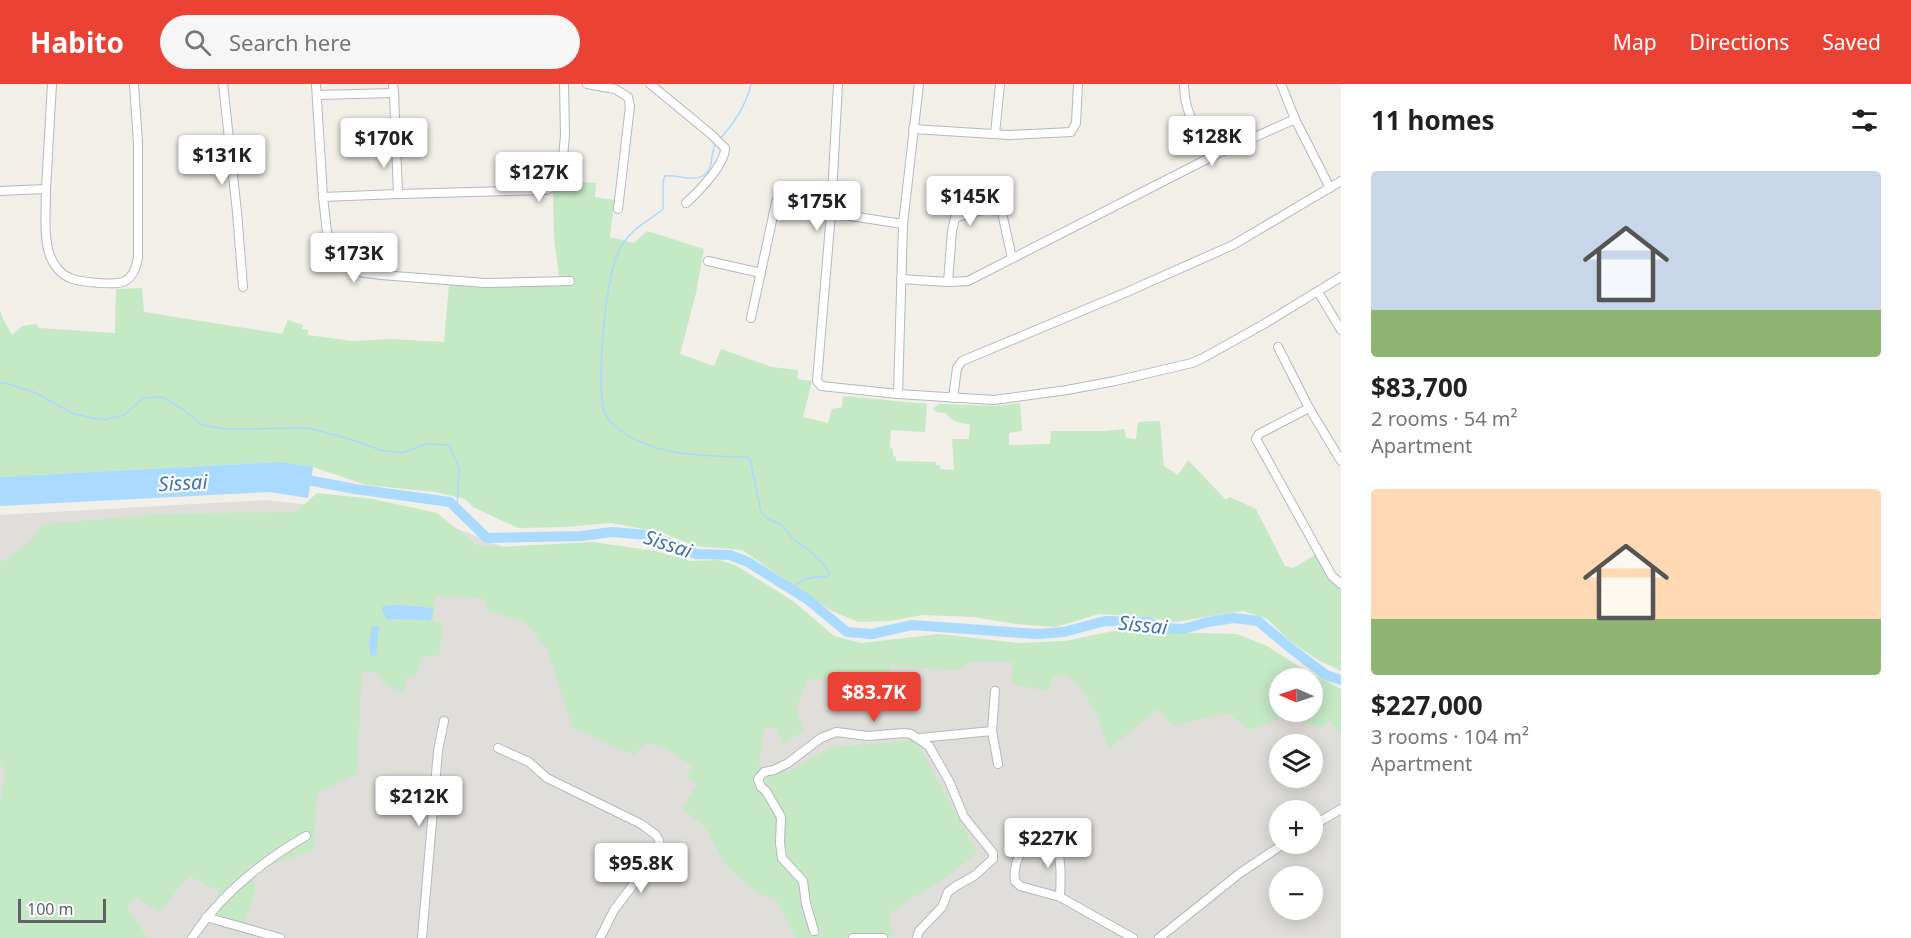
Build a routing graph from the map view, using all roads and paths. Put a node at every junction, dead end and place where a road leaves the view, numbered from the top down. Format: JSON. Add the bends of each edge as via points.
{"nodes":[{"id":1,"x":52,"y":84,"type":"edge"},
{"id":2,"x":134,"y":84,"type":"edge"},
{"id":3,"x":223,"y":84,"type":"edge"},
{"id":4,"x":316,"y":84,"type":"edge"},
{"id":5,"x":393,"y":84,"type":"edge"},
{"id":6,"x":564,"y":84,"type":"edge"},
{"id":7,"x":586,"y":84,"type":"edge"},
{"id":8,"x":650,"y":84,"type":"edge"},
{"id":9,"x":837,"y":84,"type":"edge"},
{"id":10,"x":919,"y":84,"type":"edge"},
{"id":11,"x":1000,"y":84,"type":"edge"},
{"id":12,"x":1078,"y":84,"type":"edge"},
{"id":13,"x":1184,"y":84,"type":"edge"},
{"id":14,"x":1281,"y":84,"type":"edge"},
{"id":15,"x":394,"y":93,"type":"junction"},
{"id":16,"x":317,"y":95,"type":"junction"},
{"id":17,"x":1295,"y":119,"type":"junction"},
{"id":18,"x":913,"y":129,"type":"junction"},
{"id":19,"x":995,"y":134,"type":"junction"},
{"id":20,"x":1215,"y":155,"type":"junction"},
{"id":21,"x":1341,"y":181,"type":"edge"},
{"id":22,"x":1330,"y":188,"type":"junction"},
{"id":23,"x":46,"y":189,"type":"junction"},
{"id":24,"x":0,"y":191,"type":"edge"},
{"id":25,"x":398,"y":194,"type":"junction"},
{"id":26,"x":832,"y":195,"type":"junction"},
{"id":27,"x":323,"y":197,"type":"junction"},
{"id":28,"x":686,"y":203,"type":"dead end"},
{"id":29,"x":618,"y":209,"type":"dead end"},
{"id":30,"x":831,"y":213,"type":"junction"},
{"id":31,"x":903,"y":224,"type":"junction"},
{"id":32,"x":1012,"y":258,"type":"junction"},
{"id":33,"x":708,"y":261,"type":"dead end"},
{"id":34,"x":761,"y":273,"type":"junction"},
{"id":35,"x":1341,"y":277,"type":"edge"},
{"id":36,"x":901,"y":279,"type":"junction"},
{"id":37,"x":570,"y":281,"type":"dead end"},
{"id":38,"x":948,"y":282,"type":"junction"},
{"id":39,"x":243,"y":287,"type":"dead end"},
{"id":40,"x":1318,"y":292,"type":"junction"},
{"id":41,"x":751,"y":318,"type":"dead end"},
{"id":42,"x":1341,"y":330,"type":"edge"},
{"id":43,"x":1278,"y":347,"type":"dead end"},
{"id":44,"x":898,"y":394,"type":"junction"},
{"id":45,"x":953,"y":398,"type":"junction"},
{"id":46,"x":1309,"y":408,"type":"junction"},
{"id":47,"x":1341,"y":461,"type":"edge"},
{"id":48,"x":1341,"y":584,"type":"edge"},
{"id":49,"x":995,"y":691,"type":"dead end"},
{"id":50,"x":444,"y":721,"type":"dead end"},
{"id":51,"x":992,"y":731,"type":"junction"},
{"id":52,"x":920,"y":738,"type":"junction"},
{"id":53,"x":498,"y":748,"type":"dead end"},
{"id":54,"x":998,"y":764,"type":"dead end"},
{"id":55,"x":1341,"y":809,"type":"edge"},
{"id":56,"x":1323,"y":820,"type":"edge"},
{"id":57,"x":306,"y":837,"type":"dead end"},
{"id":58,"x":1269,"y":854,"type":"edge"},
{"id":59,"x":1060,"y":897,"type":"junction"},
{"id":60,"x":206,"y":917,"type":"junction"},
{"id":61,"x":814,"y":931,"type":"dead end"},
{"id":62,"x":192,"y":938,"type":"edge"},
{"id":63,"x":280,"y":938,"type":"edge"},
{"id":64,"x":422,"y":938,"type":"edge"},
{"id":65,"x":600,"y":938,"type":"edge"},
{"id":66,"x":853,"y":938,"type":"edge"},
{"id":67,"x":883,"y":938,"type":"edge"},
{"id":68,"x":917,"y":938,"type":"edge"},
{"id":69,"x":1133,"y":938,"type":"edge"},
{"id":70,"x":1159,"y":938,"type":"edge"}],
"edges":[{"from":1,"to":23,"type":"street"},
{"from":2,"to":23,"type":"street","via":[[138,258],[132,275],[115,284],[71,279],[62,273],[47,245]]},
{"from":3,"to":39,"type":"street"},
{"from":4,"to":16,"type":"street"},
{"from":5,"to":15,"type":"street"},
{"from":6,"to":25,"type":"street","via":[[564,145],[561,180],[557,185],[546,190]]},
{"from":7,"to":29,"type":"street","via":[[615,90],[628,98]]},
{"from":8,"to":28,"type":"street","via":[[725,148],[723,159]]},
{"from":9,"to":26,"type":"street"},
{"from":10,"to":18,"type":"street"},
{"from":11,"to":19,"type":"street"},
{"from":12,"to":19,"type":"street","via":[[1076,123],[1071,132]]},
{"from":13,"to":20,"type":"street","via":[[1186,110]]},
{"from":14,"to":17,"type":"street"},
{"from":15,"to":16,"type":"street"},
{"from":15,"to":25,"type":"street"},
{"from":16,"to":27,"type":"street"},
{"from":17,"to":20,"type":"street"},
{"from":17,"to":22,"type":"street"},
{"from":18,"to":19,"type":"street"},
{"from":18,"to":31,"type":"street"},
{"from":20,"to":32,"type":"street"},
{"from":21,"to":22,"type":"street"},
{"from":22,"to":45,"type":"street","via":[[1233,245],[962,361],[957,368]]},
{"from":23,"to":24,"type":"street"},
{"from":25,"to":27,"type":"street"},
{"from":26,"to":30,"type":"street"},
{"from":26,"to":34,"type":"street","via":[[790,190],[782,195],[777,202]]},
{"from":27,"to":37,"type":"street","via":[[333,247],[343,263],[359,272],[485,283]]},
{"from":30,"to":31,"type":"street"},
{"from":30,"to":44,"type":"street","via":[[818,384]]},
{"from":31,"to":36,"type":"street"},
{"from":32,"to":38,"type":"street","via":[[968,281]]},
{"from":32,"to":38,"type":"street","via":[[1000,211],[955,218]]},
{"from":33,"to":34,"type":"street"},
{"from":34,"to":41,"type":"street"},
{"from":35,"to":40,"type":"street"},
{"from":36,"to":38,"type":"street"},
{"from":36,"to":44,"type":"street"},
{"from":40,"to":42,"type":"street"},
{"from":40,"to":45,"type":"street","via":[[1192,363],[1043,394],[994,400]]},
{"from":43,"to":46,"type":"street"},
{"from":44,"to":45,"type":"street"},
{"from":46,"to":47,"type":"street"},
{"from":46,"to":48,"type":"street","via":[[1256,439],[1332,576]]},
{"from":49,"to":51,"type":"street"},
{"from":50,"to":64,"type":"street"},
{"from":51,"to":52,"type":"street"},
{"from":51,"to":54,"type":"street"},
{"from":52,"to":61,"type":"street","via":[[904,733],[868,736],[836,732],[821,738],[788,764],[760,775],[758,782],[781,817],[782,858],[803,881]]},
{"from":52,"to":68,"type":"street","via":[[939,762],[964,817],[991,850],[993,859],[948,892],[942,907]]},
{"from":53,"to":65,"type":"street","via":[[529,762],[547,778],[641,824],[659,840],[660,849],[614,910]]},
{"from":55,"to":56,"type":"street"},
{"from":57,"to":60,"type":"street","via":[[254,870]]},
{"from":58,"to":70,"type":"street"},
{"from":59,"to":59,"type":"street","via":[[1020,886],[1015,881],[1022,848],[1034,833],[1053,837],[1058,847]]},
{"from":59,"to":69,"type":"street"},
{"from":60,"to":62,"type":"street"},
{"from":60,"to":63,"type":"street"},
{"from":66,"to":67,"type":"street"}]}
